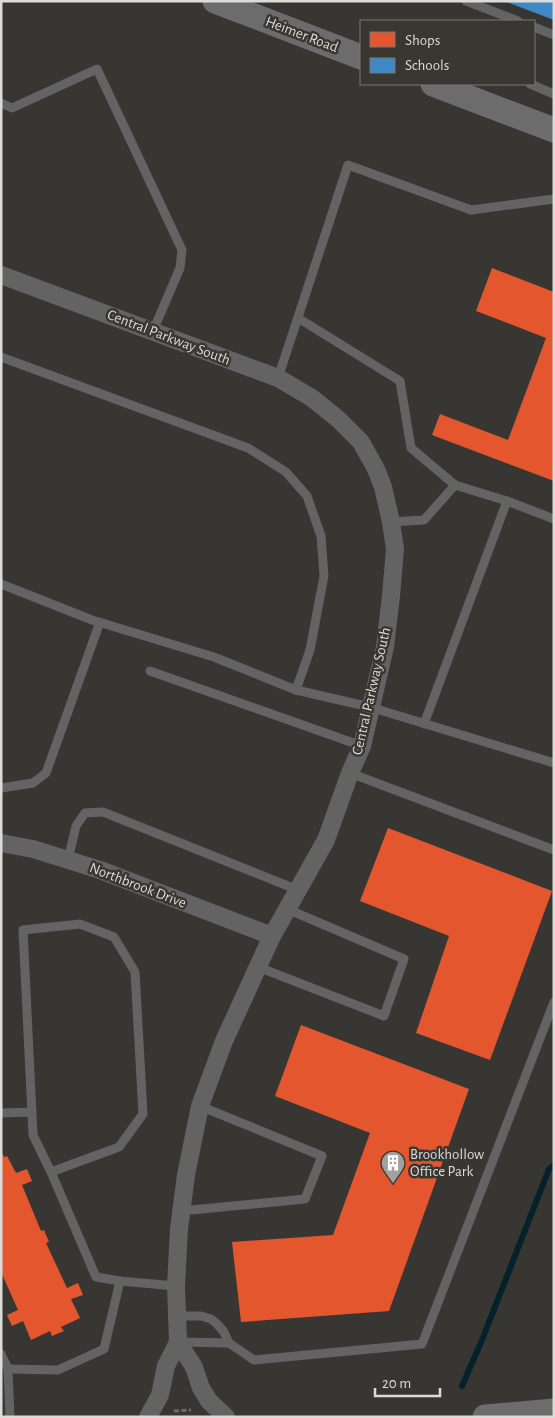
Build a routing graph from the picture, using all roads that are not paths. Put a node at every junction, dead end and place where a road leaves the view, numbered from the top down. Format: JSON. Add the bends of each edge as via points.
{"nodes":[{"id":1,"x":215,"y":1,"type":"edge"},
{"id":2,"x":466,"y":1,"type":"edge"},
{"id":3,"x":515,"y":20,"type":"edge"},
{"id":4,"x":535,"y":28,"type":"edge"},
{"id":5,"x":554,"y":35,"type":"edge"},
{"id":6,"x":360,"y":56,"type":"edge"},
{"id":7,"x":436,"y":85,"type":"edge"},
{"id":8,"x":532,"y":85,"type":"edge"},
{"id":9,"x":554,"y":94,"type":"edge"},
{"id":10,"x":1,"y":104,"type":"edge"},
{"id":11,"x":554,"y":130,"type":"edge"},
{"id":12,"x":554,"y":199,"type":"edge"},
{"id":13,"x":1,"y":275,"type":"edge"},
{"id":14,"x":298,"y":318,"type":"junction"},
{"id":15,"x":153,"y":332,"type":"junction"},
{"id":16,"x":1,"y":357,"type":"edge"},
{"id":17,"x":278,"y":378,"type":"junction"},
{"id":18,"x":455,"y":485,"type":"junction"},
{"id":19,"x":507,"y":501,"type":"junction"},
{"id":20,"x":554,"y":519,"type":"edge"},
{"id":21,"x":391,"y":522,"type":"junction"},
{"id":22,"x":1,"y":584,"type":"edge"},
{"id":23,"x":100,"y":622,"type":"junction"},
{"id":24,"x":150,"y":670,"type":"dead end"},
{"id":25,"x":296,"y":690,"type":"junction"},
{"id":26,"x":370,"y":707,"type":"junction"},
{"id":27,"x":424,"y":724,"type":"junction"},
{"id":28,"x":362,"y":746,"type":"junction"},
{"id":29,"x":554,"y":763,"type":"edge"},
{"id":30,"x":350,"y":773,"type":"junction"},
{"id":31,"x":1,"y":788,"type":"edge"},
{"id":32,"x":1,"y":843,"type":"edge"},
{"id":33,"x":554,"y":850,"type":"edge"},
{"id":34,"x":68,"y":860,"type":"junction"},
{"id":35,"x":298,"y":890,"type":"junction"},
{"id":36,"x":287,"y":909,"type":"junction"},
{"id":37,"x":272,"y":936,"type":"junction"},
{"id":38,"x":258,"y":967,"type":"junction"},
{"id":39,"x":554,"y":1002,"type":"edge"},
{"id":40,"x":200,"y":1106,"type":"junction"},
{"id":41,"x":32,"y":1112,"type":"junction"},
{"id":42,"x":1,"y":1113,"type":"edge"},
{"id":43,"x":51,"y":1172,"type":"junction"},
{"id":44,"x":181,"y":1211,"type":"junction"},
{"id":45,"x":120,"y":1281,"type":"junction"},
{"id":46,"x":176,"y":1286,"type":"junction"},
{"id":47,"x":176,"y":1316,"type":"junction"},
{"id":48,"x":178,"y":1342,"type":"junction"},
{"id":49,"x":229,"y":1343,"type":"junction"},
{"id":50,"x":1,"y":1354,"type":"edge"},
{"id":51,"x":8,"y":1369,"type":"junction"},
{"id":52,"x":554,"y":1411,"type":"edge"},
{"id":53,"x":10,"y":1417,"type":"edge"},
{"id":54,"x":148,"y":1417,"type":"edge"},
{"id":55,"x":226,"y":1417,"type":"edge"},
{"id":56,"x":485,"y":1417,"type":"edge"}],
"edges":[{"from":1,"to":6,"type":"street","name":"Heimer Road"},
{"from":2,"to":3,"type":"lane"},
{"from":4,"to":5,"type":"lane"},
{"from":7,"to":11,"type":"street"},
{"from":8,"to":9,"type":"lane"},
{"from":10,"to":15,"type":"lane","via":[[12,108],[98,69],[182,250],[180,268]]},
{"from":12,"to":14,"type":"lane","via":[[471,210],[348,165]]},
{"from":13,"to":15,"type":"street","name":"Central Parkway South"},
{"from":14,"to":17,"type":"lane"},
{"from":14,"to":18,"type":"lane","via":[[400,380],[411,448]]},
{"from":15,"to":17,"type":"street","name":"Central Parkway South"},
{"from":16,"to":25,"type":"lane","via":[[248,448],[286,472],[310,504],[321,536],[324,576],[310,650]]},
{"from":17,"to":21,"type":"street","name":"Central Parkway South","via":[[312,398],[361,442],[383,487]]},
{"from":18,"to":19,"type":"lane"},
{"from":18,"to":21,"type":"lane","via":[[424,520]]},
{"from":19,"to":20,"type":"lane"},
{"from":19,"to":27,"type":"lane"},
{"from":21,"to":26,"type":"street","name":"Central Parkway South","via":[[395,549],[391,596],[384,647]]},
{"from":22,"to":23,"type":"lane"},
{"from":23,"to":25,"type":"lane","via":[[214,657]]},
{"from":23,"to":31,"type":"lane","via":[[46,773],[33,783]]},
{"from":24,"to":28,"type":"lane"},
{"from":25,"to":26,"type":"lane"},
{"from":26,"to":27,"type":"lane"},
{"from":26,"to":28,"type":"street","name":"Central Parkway South"},
{"from":27,"to":29,"type":"lane"},
{"from":28,"to":30,"type":"street","name":"Central Parkway South"},
{"from":30,"to":33,"type":"lane"},
{"from":30,"to":35,"type":"street","name":"Central Parkway South","via":[[326,840]]},
{"from":32,"to":34,"type":"street","name":"Northbrook Drive"},
{"from":34,"to":35,"type":"lane","via":[[76,826],[85,813],[104,812]]},
{"from":34,"to":37,"type":"street","name":"Northbrook Drive"},
{"from":35,"to":36,"type":"street","name":"Central Parkway South"},
{"from":36,"to":37,"type":"street","name":"Central Parkway South"},
{"from":36,"to":38,"type":"lane","via":[[404,959],[384,1016]]},
{"from":37,"to":38,"type":"street","name":"Central Parkway South"},
{"from":38,"to":40,"type":"street","name":"Central Parkway South","via":[[224,1041]]},
{"from":39,"to":49,"type":"lane","via":[[422,1344],[254,1360]]},
{"from":40,"to":44,"type":"street","name":"Central Parkway South"},
{"from":40,"to":44,"type":"lane","via":[[322,1156],[305,1199]]},
{"from":41,"to":42,"type":"lane"},
{"from":41,"to":43,"type":"lane","via":[[34,1135]]},
{"from":41,"to":43,"type":"lane","via":[[23,930],[80,924],[114,937],[135,972],[143,1114],[119,1147]]},
{"from":43,"to":45,"type":"lane","via":[[96,1277]]},
{"from":44,"to":46,"type":"street","name":"Central Parkway South"},
{"from":45,"to":46,"type":"lane"},
{"from":45,"to":51,"type":"lane","via":[[104,1349],[58,1370]]},
{"from":46,"to":47,"type":"street","name":"Central Parkway South"},
{"from":47,"to":48,"type":"street","name":"Central Parkway South"},
{"from":47,"to":49,"type":"lane","via":[[211,1319],[224,1332]]},
{"from":48,"to":49,"type":"lane"},
{"from":48,"to":54,"type":"street"},
{"from":48,"to":55,"type":"street","name":"Central Parkway South","via":[[194,1367],[209,1401]]},
{"from":50,"to":51,"type":"lane"},
{"from":51,"to":53,"type":"lane"},
{"from":52,"to":56,"type":"street"}]}
